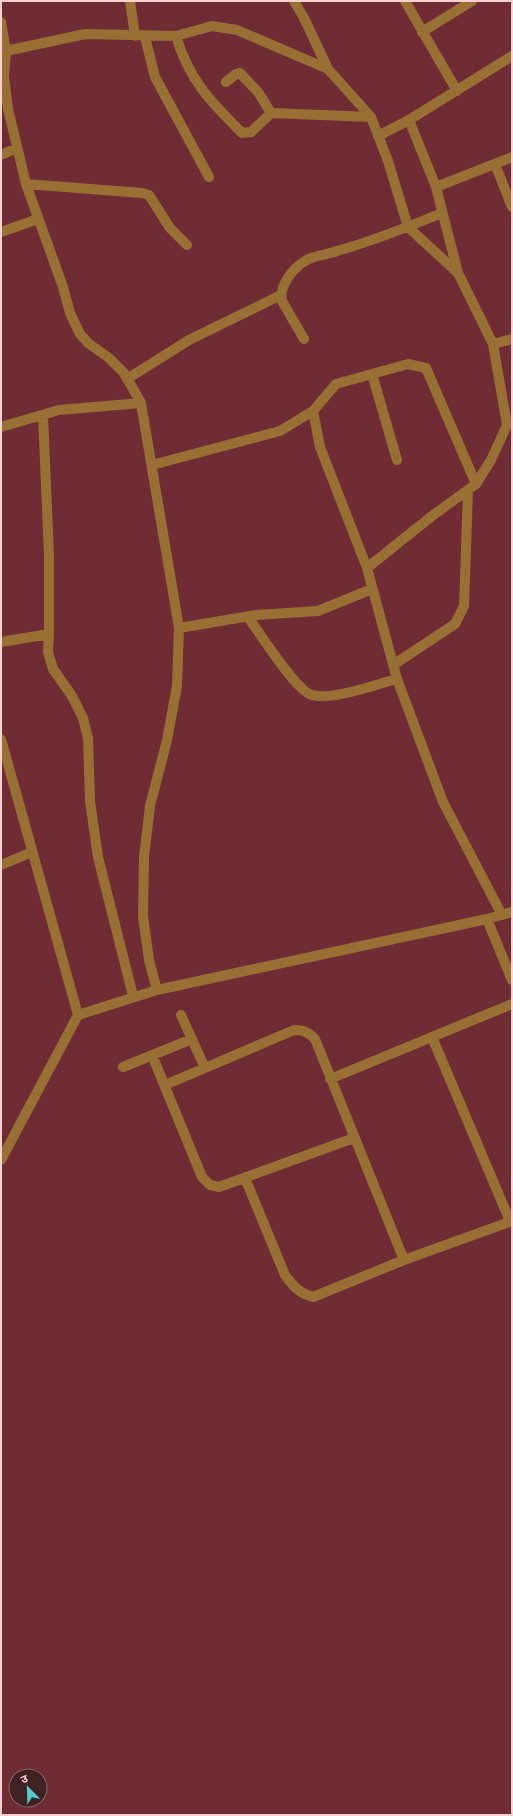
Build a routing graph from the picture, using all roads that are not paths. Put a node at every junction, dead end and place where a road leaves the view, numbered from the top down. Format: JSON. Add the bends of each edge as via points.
{"nodes":[{"id":1,"x":130,"y":1,"type":"edge"},
{"id":2,"x":294,"y":1,"type":"edge"},
{"id":3,"x":405,"y":1,"type":"edge"},
{"id":4,"x":472,"y":1,"type":"edge"},
{"id":5,"x":1,"y":22,"type":"edge"},
{"id":6,"x":422,"y":32,"type":"junction"},
{"id":7,"x":140,"y":36,"type":"junction"},
{"id":8,"x":176,"y":36,"type":"junction"},
{"id":9,"x":6,"y":51,"type":"junction"},
{"id":10,"x":512,"y":56,"type":"edge"},
{"id":11,"x":328,"y":69,"type":"junction"},
{"id":12,"x":226,"y":82,"type":"dead end"},
{"id":13,"x":457,"y":91,"type":"junction"},
{"id":14,"x":271,"y":113,"type":"junction"},
{"id":15,"x":371,"y":117,"type":"junction"},
{"id":16,"x":409,"y":120,"type":"junction"},
{"id":17,"x":378,"y":136,"type":"junction"},
{"id":18,"x":17,"y":148,"type":"junction"},
{"id":19,"x":1,"y":154,"type":"edge"},
{"id":20,"x":512,"y":157,"type":"edge"},
{"id":21,"x":495,"y":164,"type":"junction"},
{"id":22,"x":209,"y":176,"type":"dead end"},
{"id":23,"x":26,"y":184,"type":"junction"},
{"id":24,"x":436,"y":187,"type":"junction"},
{"id":25,"x":512,"y":208,"type":"edge"},
{"id":26,"x":442,"y":213,"type":"junction"},
{"id":27,"x":38,"y":219,"type":"junction"},
{"id":28,"x":408,"y":227,"type":"junction"},
{"id":29,"x":1,"y":232,"type":"edge"},
{"id":30,"x":187,"y":245,"type":"dead end"},
{"id":31,"x":458,"y":273,"type":"junction"},
{"id":32,"x":281,"y":295,"type":"junction"},
{"id":33,"x":304,"y":339,"type":"dead end"},
{"id":34,"x":512,"y":340,"type":"edge"},
{"id":35,"x":493,"y":344,"type":"junction"},
{"id":36,"x":372,"y":374,"type":"junction"},
{"id":37,"x":127,"y":379,"type":"junction"},
{"id":38,"x":141,"y":403,"type":"junction"},
{"id":39,"x":313,"y":411,"type":"junction"},
{"id":40,"x":43,"y":416,"type":"junction"},
{"id":41,"x":1,"y":427,"type":"edge"},
{"id":42,"x":509,"y":428,"type":"edge"},
{"id":43,"x":397,"y":460,"type":"dead end"},
{"id":44,"x":152,"y":465,"type":"junction"},
{"id":45,"x":476,"y":484,"type":"junction"},
{"id":46,"x":468,"y":491,"type":"junction"},
{"id":47,"x":367,"y":568,"type":"junction"},
{"id":48,"x":372,"y":589,"type":"junction"},
{"id":49,"x":248,"y":617,"type":"junction"},
{"id":50,"x":179,"y":628,"type":"junction"},
{"id":51,"x":49,"y":634,"type":"junction"},
{"id":52,"x":1,"y":642,"type":"edge"},
{"id":53,"x":393,"y":665,"type":"junction"},
{"id":54,"x":396,"y":678,"type":"junction"},
{"id":55,"x":2,"y":745,"type":"edge"},
{"id":56,"x":32,"y":852,"type":"junction"},
{"id":57,"x":1,"y":865,"type":"edge"},
{"id":58,"x":512,"y":912,"type":"edge"},
{"id":59,"x":502,"y":915,"type":"junction"},
{"id":60,"x":487,"y":919,"type":"junction"},
{"id":61,"x":512,"y":980,"type":"edge"},
{"id":62,"x":157,"y":990,"type":"junction"},
{"id":63,"x":133,"y":996,"type":"junction"},
{"id":64,"x":512,"y":1004,"type":"edge"},
{"id":65,"x":181,"y":1014,"type":"dead end"},
{"id":66,"x":78,"y":1015,"type":"junction"},
{"id":67,"x":432,"y":1037,"type":"junction"},
{"id":68,"x":192,"y":1038,"type":"junction"},
{"id":69,"x":152,"y":1055,"type":"junction"},
{"id":70,"x":123,"y":1066,"type":"dead end"},
{"id":71,"x":205,"y":1068,"type":"junction"},
{"id":72,"x":330,"y":1079,"type":"junction"},
{"id":73,"x":165,"y":1085,"type":"junction"},
{"id":74,"x":354,"y":1138,"type":"junction"},
{"id":75,"x":2,"y":1156,"type":"edge"},
{"id":76,"x":245,"y":1178,"type":"junction"},
{"id":77,"x":511,"y":1221,"type":"edge"},
{"id":78,"x":404,"y":1260,"type":"junction"}],
"edges":[{"from":1,"to":7,"type":"street"},
{"from":2,"to":11,"type":"street"},
{"from":3,"to":6,"type":"street"},
{"from":4,"to":6,"type":"street"},
{"from":5,"to":9,"type":"street"},
{"from":6,"to":13,"type":"street"},
{"from":7,"to":8,"type":"street"},
{"from":7,"to":9,"type":"street","via":[[86,34]]},
{"from":7,"to":22,"type":"street","via":[[155,77]]},
{"from":8,"to":11,"type":"street","via":[[212,26],[225,27]]},
{"from":8,"to":14,"type":"street","via":[[181,55],[200,88],[242,134],[251,132]]},
{"from":9,"to":18,"type":"street","via":[[5,95]]},
{"from":10,"to":13,"type":"street"},
{"from":11,"to":15,"type":"street"},
{"from":12,"to":14,"type":"street","via":[[240,73],[258,92]]},
{"from":13,"to":16,"type":"street"},
{"from":14,"to":15,"type":"street"},
{"from":15,"to":17,"type":"street"},
{"from":16,"to":17,"type":"street"},
{"from":16,"to":24,"type":"street"},
{"from":17,"to":28,"type":"street"},
{"from":18,"to":19,"type":"street"},
{"from":18,"to":23,"type":"street"},
{"from":20,"to":21,"type":"street"},
{"from":21,"to":24,"type":"street"},
{"from":21,"to":25,"type":"street"},
{"from":23,"to":27,"type":"street"},
{"from":23,"to":30,"type":"street","via":[[148,195],[170,228]]},
{"from":24,"to":26,"type":"street"},
{"from":26,"to":28,"type":"street"},
{"from":26,"to":31,"type":"street"},
{"from":27,"to":29,"type":"street"},
{"from":27,"to":37,"type":"street","via":[[70,313],[80,334],[109,358]]},
{"from":28,"to":31,"type":"street"},
{"from":28,"to":32,"type":"street","via":[[306,260],[295,268],[282,288]]},
{"from":31,"to":35,"type":"street"},
{"from":32,"to":33,"type":"street"},
{"from":32,"to":37,"type":"street","via":[[189,340]]},
{"from":34,"to":35,"type":"street"},
{"from":35,"to":42,"type":"street"},
{"from":36,"to":39,"type":"street","via":[[336,384]]},
{"from":36,"to":43,"type":"street"},
{"from":36,"to":45,"type":"street","via":[[408,364],[426,368]]},
{"from":37,"to":38,"type":"street"},
{"from":38,"to":40,"type":"street","via":[[59,410]]},
{"from":38,"to":44,"type":"street"},
{"from":39,"to":44,"type":"street","via":[[280,430]]},
{"from":39,"to":47,"type":"street","via":[[320,447]]},
{"from":40,"to":41,"type":"street"},
{"from":40,"to":51,"type":"street"},
{"from":42,"to":45,"type":"street"},
{"from":44,"to":50,"type":"street"},
{"from":45,"to":46,"type":"street"},
{"from":46,"to":47,"type":"street"},
{"from":46,"to":53,"type":"street","via":[[464,606],[460,616],[449,628]]},
{"from":47,"to":48,"type":"street"},
{"from":48,"to":49,"type":"street","via":[[318,611]]},
{"from":48,"to":53,"type":"street"},
{"from":49,"to":50,"type":"street"},
{"from":49,"to":54,"type":"street","via":[[299,686],[311,695],[329,696]]},
{"from":50,"to":62,"type":"street","via":[[177,686],[150,806],[144,857],[143,916],[149,960]]},
{"from":51,"to":52,"type":"street"},
{"from":51,"to":63,"type":"street","via":[[48,652],[53,669],[72,696],[83,718],[98,857]]},
{"from":53,"to":54,"type":"street"},
{"from":54,"to":59,"type":"street","via":[[442,802]]},
{"from":55,"to":56,"type":"street"},
{"from":56,"to":57,"type":"street"},
{"from":56,"to":66,"type":"street"},
{"from":58,"to":59,"type":"street"},
{"from":59,"to":60,"type":"street"},
{"from":60,"to":61,"type":"street"},
{"from":60,"to":62,"type":"street"},
{"from":62,"to":63,"type":"street"},
{"from":63,"to":66,"type":"street"},
{"from":64,"to":67,"type":"street"},
{"from":65,"to":68,"type":"street"},
{"from":66,"to":75,"type":"street"},
{"from":67,"to":72,"type":"street"},
{"from":67,"to":77,"type":"street"},
{"from":68,"to":69,"type":"street"},
{"from":68,"to":71,"type":"street"},
{"from":69,"to":70,"type":"street"},
{"from":69,"to":73,"type":"street"},
{"from":71,"to":72,"type":"street","via":[[294,1030],[303,1030],[315,1039]]},
{"from":71,"to":73,"type":"street"},
{"from":72,"to":74,"type":"street"},
{"from":73,"to":76,"type":"street","via":[[202,1177],[210,1185],[219,1187]]},
{"from":74,"to":76,"type":"street"},
{"from":74,"to":78,"type":"street"},
{"from":76,"to":78,"type":"street","via":[[285,1275],[303,1294],[313,1297]]},
{"from":77,"to":78,"type":"street"}]}
